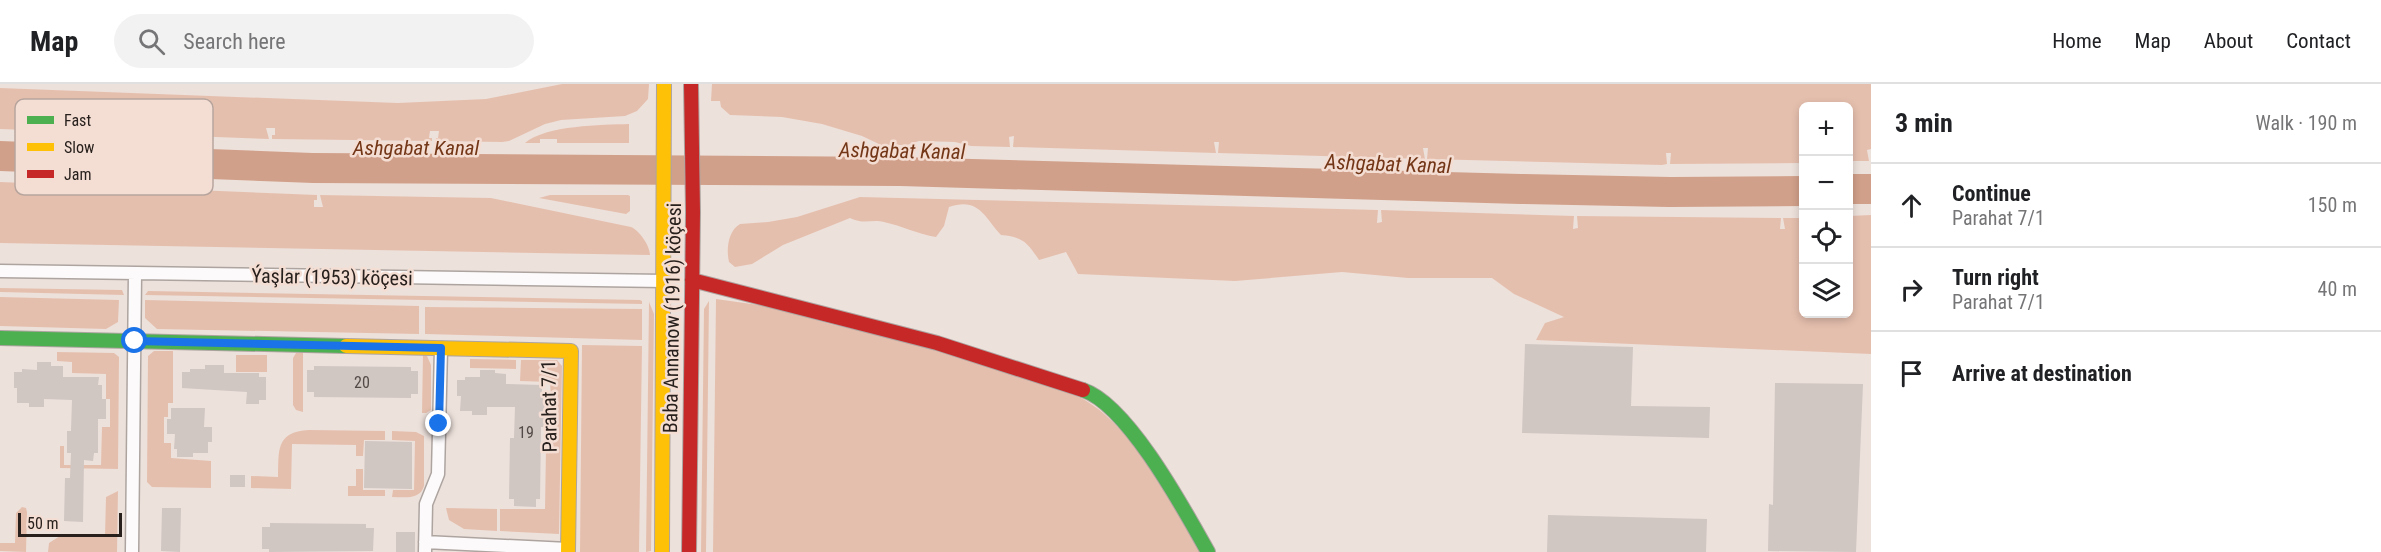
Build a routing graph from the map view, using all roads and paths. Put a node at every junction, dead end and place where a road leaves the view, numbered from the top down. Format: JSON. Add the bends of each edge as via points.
{"nodes":[{"id":1,"x":664,"y":84,"type":"edge"},
{"id":2,"x":691,"y":84,"type":"edge"},
{"id":3,"x":0,"y":271,"type":"edge"},
{"id":4,"x":135,"y":274,"type":"junction"},
{"id":5,"x":692,"y":280,"type":"junction"},
{"id":6,"x":664,"y":282,"type":"junction"},
{"id":7,"x":0,"y":338,"type":"edge"},
{"id":8,"x":135,"y":341,"type":"junction"},
{"id":9,"x":441,"y":348,"type":"junction"},
{"id":10,"x":425,"y":547,"type":"edge"},
{"id":11,"x":568,"y":550,"type":"edge"},
{"id":12,"x":132,"y":552,"type":"edge"},
{"id":13,"x":662,"y":552,"type":"edge"},
{"id":14,"x":689,"y":552,"type":"edge"},
{"id":15,"x":1208,"y":552,"type":"edge"}],
"edges":[{"from":1,"to":6,"type":"street","name":"Baba Annanow (1916) köçesi"},
{"from":2,"to":5,"type":"street","name":"Baba Annanow (1916) köçesi"},
{"from":3,"to":4,"type":"street","name":"Ýaşlar (1953) köçesi"},
{"from":4,"to":6,"type":"street","name":"Ýaşlar (1953) köçesi"},
{"from":4,"to":8,"type":"street"},
{"from":5,"to":14,"type":"street","name":"Baba Annanow (1916) köçesi"},
{"from":5,"to":15,"type":"street","via":[[936,343],[1088,392],[1109,406],[1171,486]]},
{"from":6,"to":13,"type":"street","name":"Baba Annanow (1916) köçesi"},
{"from":7,"to":8,"type":"street","name":"Parahat 7/1"},
{"from":8,"to":9,"type":"street","name":"Parahat 7/1"},
{"from":8,"to":12,"type":"street"},
{"from":9,"to":10,"type":"street","via":[[438,474],[426,504]]},
{"from":9,"to":11,"type":"street","name":"Parahat 7/1","via":[[571,351]]},
{"from":10,"to":11,"type":"street"}]}
